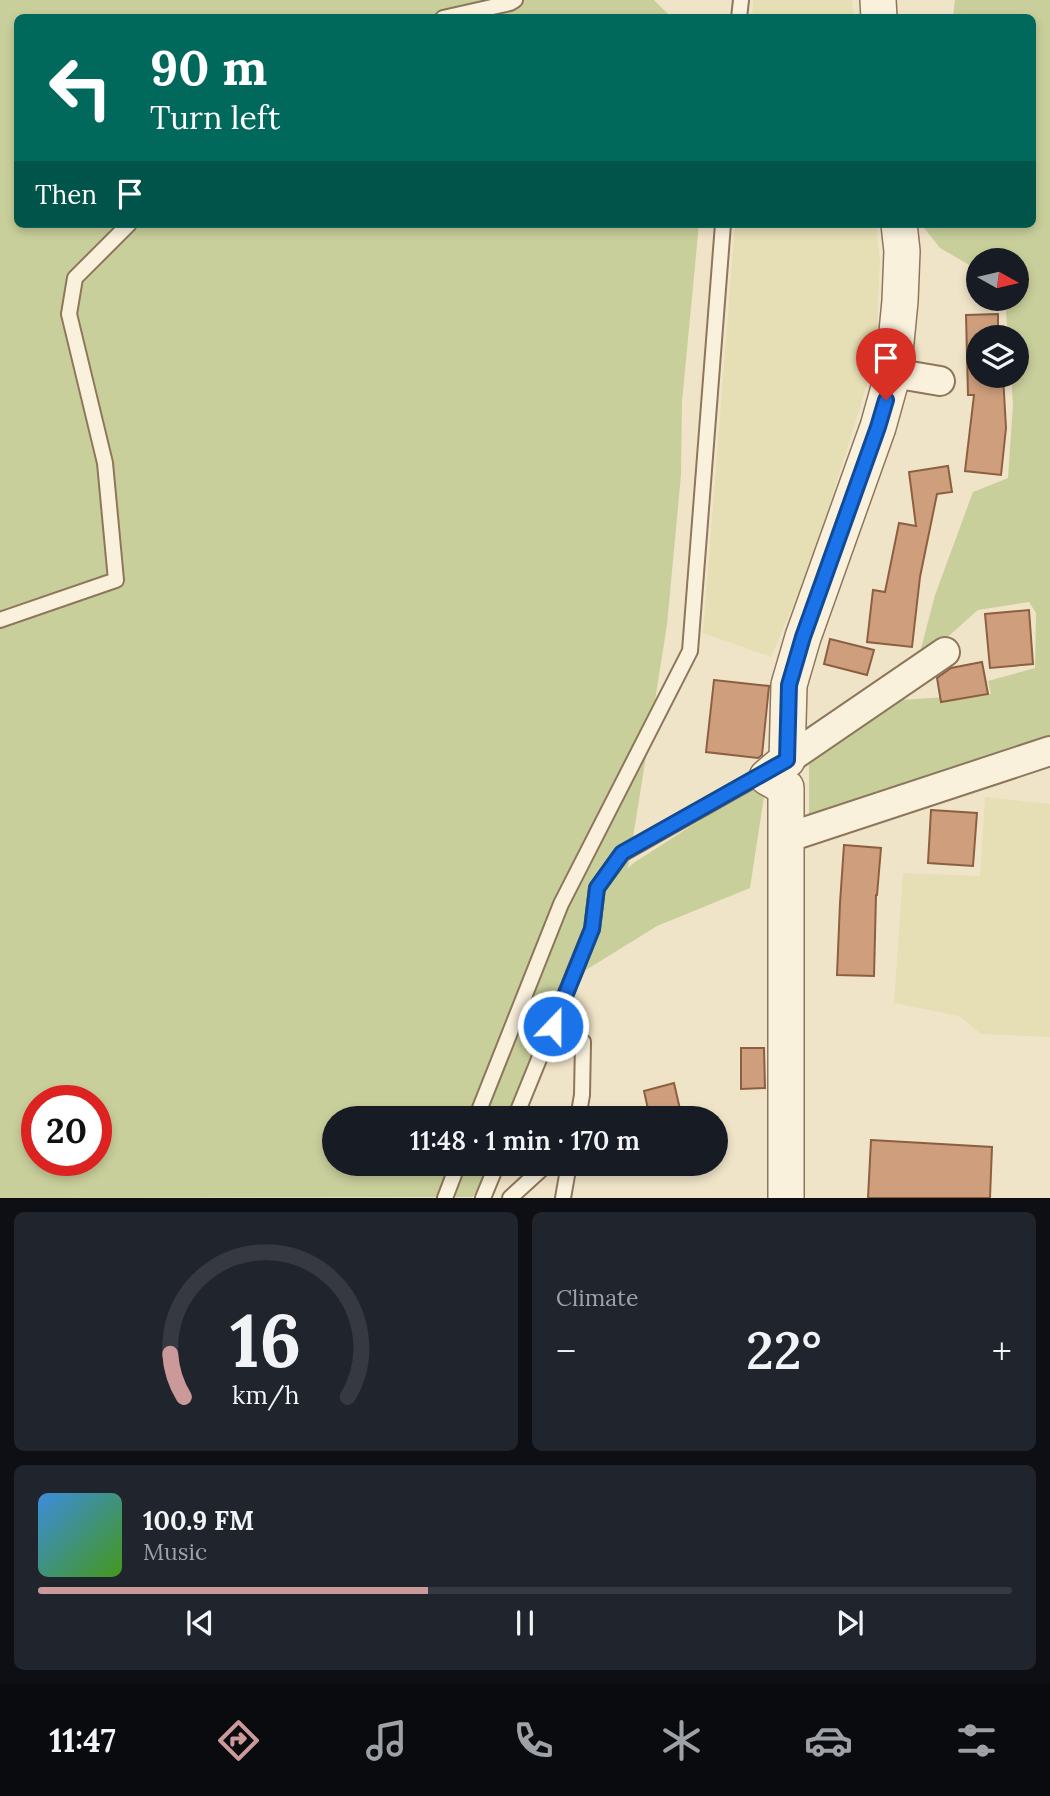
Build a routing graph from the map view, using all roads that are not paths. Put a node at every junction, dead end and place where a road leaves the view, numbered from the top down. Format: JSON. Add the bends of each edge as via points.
{"nodes":[{"id":1,"x":515,"y":0,"type":"edge"},
{"id":2,"x":461,"y":14,"type":"edge"},
{"id":3,"x":125,"y":228,"type":"edge"},
{"id":4,"x":723,"y":228,"type":"edge"},
{"id":5,"x":899,"y":228,"type":"edge"},
{"id":6,"x":893,"y":373,"type":"junction"},
{"id":7,"x":940,"y":382,"type":"dead end"},
{"id":8,"x":0,"y":620,"type":"edge"},
{"id":9,"x":944,"y":652,"type":"dead end"},
{"id":10,"x":1050,"y":751,"type":"edge"},
{"id":11,"x":787,"y":760,"type":"junction"},
{"id":12,"x":786,"y":838,"type":"junction"},
{"id":13,"x":553,"y":1026,"type":"junction"},
{"id":14,"x":481,"y":1106,"type":"edge"},
{"id":15,"x":520,"y":1106,"type":"edge"},
{"id":16,"x":580,"y":1106,"type":"edge"},
{"id":17,"x":453,"y":1176,"type":"edge"},
{"id":18,"x":492,"y":1176,"type":"edge"},
{"id":19,"x":534,"y":1176,"type":"edge"},
{"id":20,"x":567,"y":1176,"type":"edge"},
{"id":21,"x":445,"y":1198,"type":"edge"},
{"id":22,"x":483,"y":1198,"type":"edge"},
{"id":23,"x":510,"y":1198,"type":"edge"},
{"id":24,"x":563,"y":1198,"type":"edge"},
{"id":25,"x":786,"y":1198,"type":"edge"}],
"edges":[{"from":1,"to":2,"type":"lane"},
{"from":3,"to":8,"type":"lane","via":[[75,278],[69,314],[105,463],[116,580]]},
{"from":4,"to":14,"type":"lane","via":[[690,651],[561,904]]},
{"from":5,"to":6,"type":"street","via":[[900,301]]},
{"from":6,"to":7,"type":"street"},
{"from":6,"to":11,"type":"street","via":[[789,685]]},
{"from":9,"to":11,"type":"street"},
{"from":10,"to":12,"type":"street"},
{"from":11,"to":12,"type":"street","via":[[767,778],[786,788]]},
{"from":11,"to":13,"type":"lane","via":[[622,853],[597,888],[592,929]]},
{"from":12,"to":25,"type":"street"},
{"from":13,"to":15,"type":"lane"},
{"from":13,"to":16,"type":"lane","via":[[583,1042]]},
{"from":17,"to":21,"type":"lane"},
{"from":18,"to":22,"type":"lane"},
{"from":19,"to":23,"type":"lane"},
{"from":20,"to":24,"type":"lane"}]}
